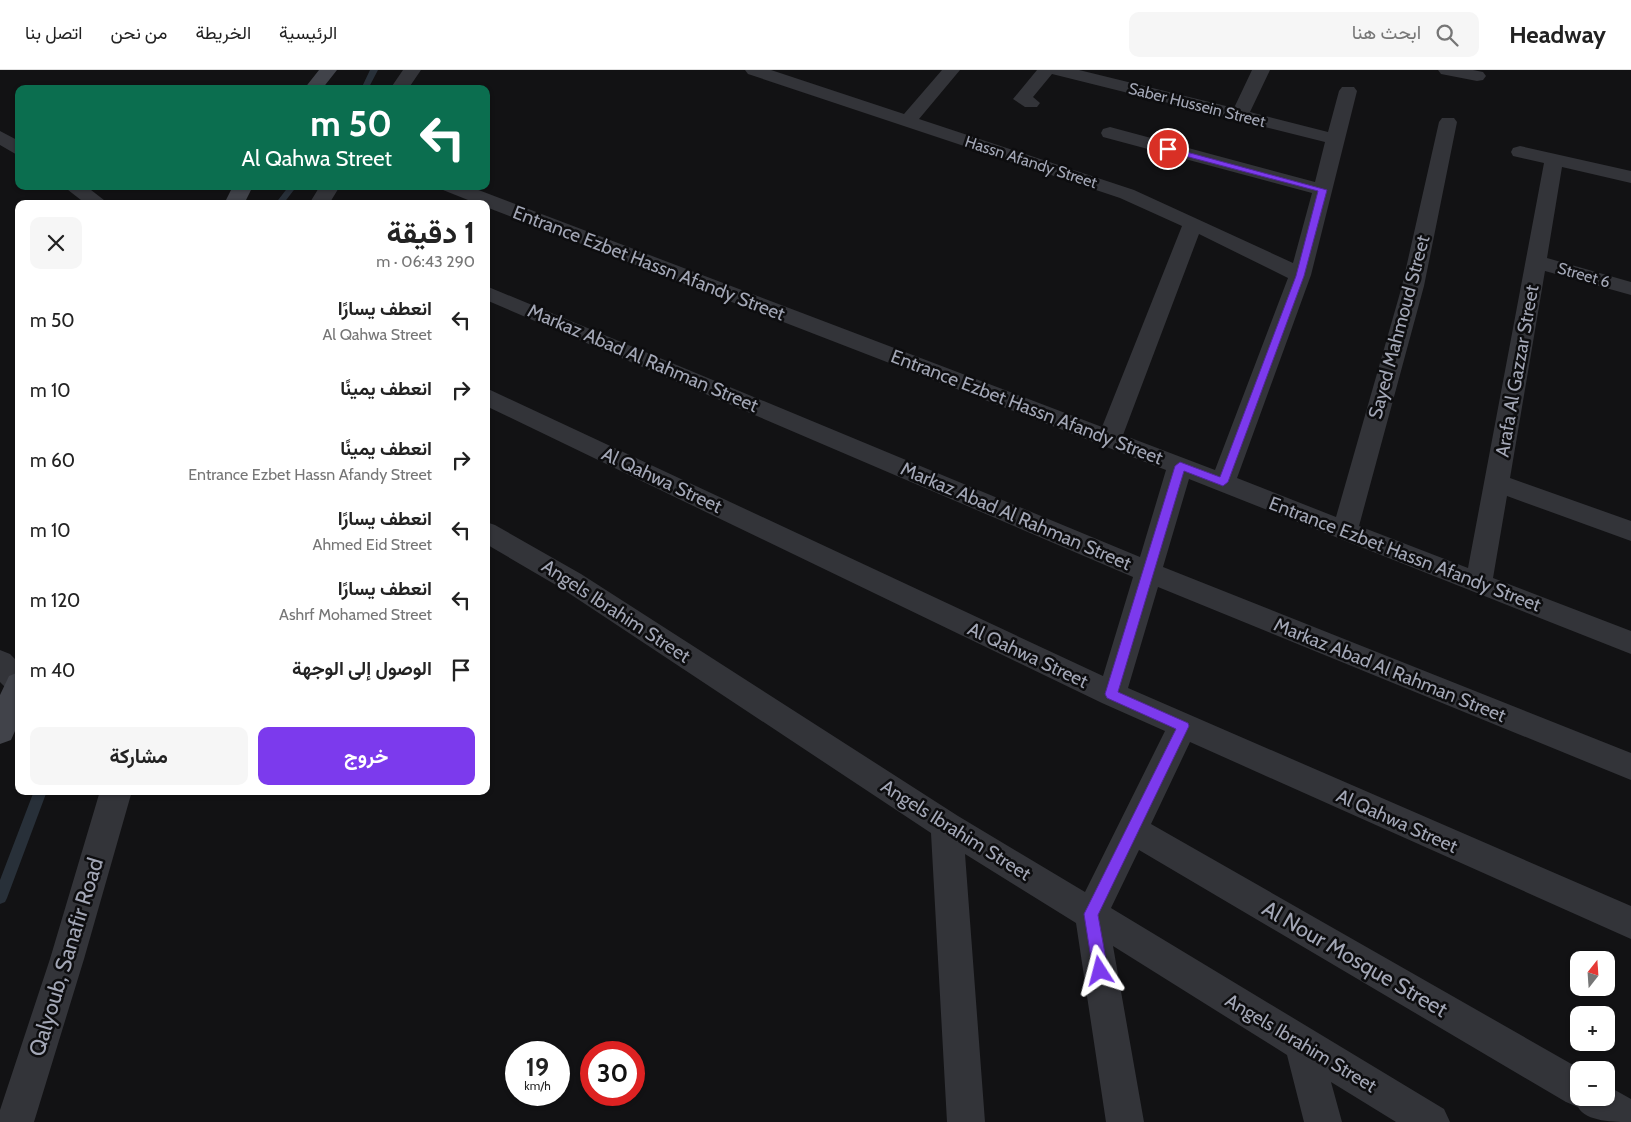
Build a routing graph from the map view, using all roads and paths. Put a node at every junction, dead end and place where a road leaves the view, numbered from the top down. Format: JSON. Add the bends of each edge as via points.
{"nodes":[{"id":1,"x":328,"y":70,"type":"edge"},
{"id":2,"x":412,"y":70,"type":"edge"},
{"id":3,"x":754,"y":70,"type":"edge"},
{"id":4,"x":1046,"y":70,"type":"edge"},
{"id":5,"x":1058,"y":70,"type":"edge"},
{"id":6,"x":1261,"y":70,"type":"edge"},
{"id":7,"x":1447,"y":70,"type":"edge"},
{"id":8,"x":944,"y":71,"type":"edge"},
{"id":9,"x":1477,"y":76,"type":"dead end"},
{"id":10,"x":317,"y":85,"type":"edge"},
{"id":11,"x":402,"y":85,"type":"edge"},
{"id":12,"x":1348,"y":91,"type":"dead end"},
{"id":13,"x":1032,"y":102,"type":"dead end"},
{"id":14,"x":1240,"y":115,"type":"junction"},
{"id":15,"x":906,"y":121,"type":"junction"},
{"id":16,"x":1448,"y":122,"type":"dead end"},
{"id":17,"x":1110,"y":133,"type":"dead end"},
{"id":18,"x":0,"y":137,"type":"edge"},
{"id":19,"x":1336,"y":139,"type":"junction"},
{"id":20,"x":15,"y":147,"type":"edge"},
{"id":21,"x":1520,"y":152,"type":"dead end"},
{"id":22,"x":1554,"y":160,"type":"junction"},
{"id":23,"x":1631,"y":177,"type":"edge"},
{"id":24,"x":79,"y":190,"type":"edge"},
{"id":25,"x":460,"y":190,"type":"edge"},
{"id":26,"x":1323,"y":190,"type":"junction"},
{"id":27,"x":93,"y":200,"type":"edge"},
{"id":28,"x":486,"y":200,"type":"edge"},
{"id":29,"x":490,"y":201,"type":"edge"},
{"id":30,"x":1193,"y":223,"type":"junction"},
{"id":31,"x":1537,"y":262,"type":"junction"},
{"id":32,"x":1300,"y":276,"type":"junction"},
{"id":33,"x":1631,"y":289,"type":"edge"},
{"id":34,"x":490,"y":294,"type":"edge"},
{"id":35,"x":490,"y":398,"type":"edge"},
{"id":36,"x":1109,"y":439,"type":"junction"},
{"id":37,"x":1180,"y":466,"type":"junction"},
{"id":38,"x":1223,"y":482,"type":"junction"},
{"id":39,"x":1497,"y":483,"type":"junction"},
{"id":40,"x":1345,"y":530,"type":"junction"},
{"id":41,"x":1631,"y":531,"type":"edge"},
{"id":42,"x":490,"y":534,"type":"edge"},
{"id":43,"x":1149,"y":572,"type":"junction"},
{"id":44,"x":1479,"y":582,"type":"junction"},
{"id":45,"x":1631,"y":643,"type":"edge"},
{"id":46,"x":8,"y":673,"type":"edge"},
{"id":47,"x":1112,"y":694,"type":"junction"},
{"id":48,"x":1183,"y":726,"type":"junction"},
{"id":49,"x":0,"y":731,"type":"edge"},
{"id":50,"x":1631,"y":767,"type":"edge"},
{"id":51,"x":115,"y":795,"type":"edge"},
{"id":52,"x":947,"y":826,"type":"junction"},
{"id":53,"x":1132,"y":829,"type":"junction"},
{"id":54,"x":1091,"y":914,"type":"junction"},
{"id":55,"x":1631,"y":923,"type":"edge"},
{"id":56,"x":1303,"y":1044,"type":"junction"},
{"id":57,"x":1570,"y":1085,"type":"edge"},
{"id":58,"x":1606,"y":1106,"type":"edge"},
{"id":59,"x":1631,"y":1120,"type":"edge"},
{"id":60,"x":15,"y":1122,"type":"edge"},
{"id":61,"x":966,"y":1122,"type":"edge"},
{"id":62,"x":1125,"y":1122,"type":"edge"},
{"id":63,"x":1323,"y":1122,"type":"edge"},
{"id":64,"x":1431,"y":1122,"type":"edge"}],
"edges":[{"from":1,"to":10,"type":"street"},
{"from":2,"to":11,"type":"street"},
{"from":3,"to":15,"type":"street","name":"Hassn Afandy Street"},
{"from":4,"to":13,"type":"street","via":[[1022,99]]},
{"from":5,"to":14,"type":"street","name":"Saber Hussein Street"},
{"from":6,"to":14,"type":"street"},
{"from":7,"to":9,"type":"street"},
{"from":8,"to":15,"type":"street"},
{"from":12,"to":19,"type":"street"},
{"from":14,"to":19,"type":"street","name":"Saber Hussein Street"},
{"from":15,"to":30,"type":"street","name":"Hassn Afandy Street","via":[[1127,194]]},
{"from":16,"to":40,"type":"street","name":"Sayed Mahmoud Street","via":[[1413,286]]},
{"from":17,"to":26,"type":"street"},
{"from":18,"to":20,"type":"street"},
{"from":19,"to":26,"type":"street"},
{"from":21,"to":22,"type":"street"},
{"from":22,"to":23,"type":"street"},
{"from":22,"to":31,"type":"street","name":"Arafa Al Gazzar Street"},
{"from":24,"to":27,"type":"street"},
{"from":25,"to":28,"type":"street","name":"Entrance Ezbet Hassn Afandy Street"},
{"from":26,"to":32,"type":"street"},
{"from":29,"to":36,"type":"street","name":"Entrance Ezbet Hassn Afandy Street"},
{"from":30,"to":32,"type":"street","name":"Hassn Afandy Street"},
{"from":30,"to":36,"type":"street"},
{"from":31,"to":33,"type":"street","name":"Street 6"},
{"from":31,"to":39,"type":"street","name":"Arafa Al Gazzar Street"},
{"from":32,"to":38,"type":"street"},
{"from":34,"to":43,"type":"street","name":"Markaz Abad Al Rahman Street"},
{"from":35,"to":47,"type":"street","name":"Al Qahwa Street"},
{"from":36,"to":37,"type":"street","name":"Entrance Ezbet Hassn Afandy Street"},
{"from":37,"to":38,"type":"street","name":"Entrance Ezbet Hassn Afandy Street"},
{"from":37,"to":43,"type":"street"},
{"from":38,"to":40,"type":"street","name":"Entrance Ezbet Hassn Afandy Street"},
{"from":39,"to":41,"type":"street"},
{"from":39,"to":44,"type":"street","name":"Arafa Al Gazzar Street"},
{"from":40,"to":44,"type":"street","name":"Entrance Ezbet Hassn Afandy Street"},
{"from":42,"to":52,"type":"street","name":"Angels Ibrahim Street","via":[[571,581]]},
{"from":43,"to":47,"type":"street"},
{"from":43,"to":50,"type":"street","name":"Markaz Abad Al Rahman Street"},
{"from":44,"to":45,"type":"street","name":"Entrance Ezbet Hassn Afandy Street"},
{"from":46,"to":49,"type":"street"},
{"from":47,"to":48,"type":"street","name":"Al Qahwa Street"},
{"from":48,"to":53,"type":"street"},
{"from":48,"to":55,"type":"street","name":"Al Qahwa Street"},
{"from":51,"to":60,"type":"street","name":"Qalyoub, Sanafir Road"},
{"from":52,"to":54,"type":"street","name":"Angels Ibrahim Street"},
{"from":52,"to":61,"type":"street"},
{"from":53,"to":54,"type":"street"},
{"from":53,"to":57,"type":"street","name":"Al Nour Mosque Street"},
{"from":54,"to":56,"type":"street","name":"Angels Ibrahim Street"},
{"from":54,"to":62,"type":"street"},
{"from":56,"to":63,"type":"street"},
{"from":56,"to":64,"type":"street","name":"Angels Ibrahim Street"},
{"from":58,"to":59,"type":"street"}]}
